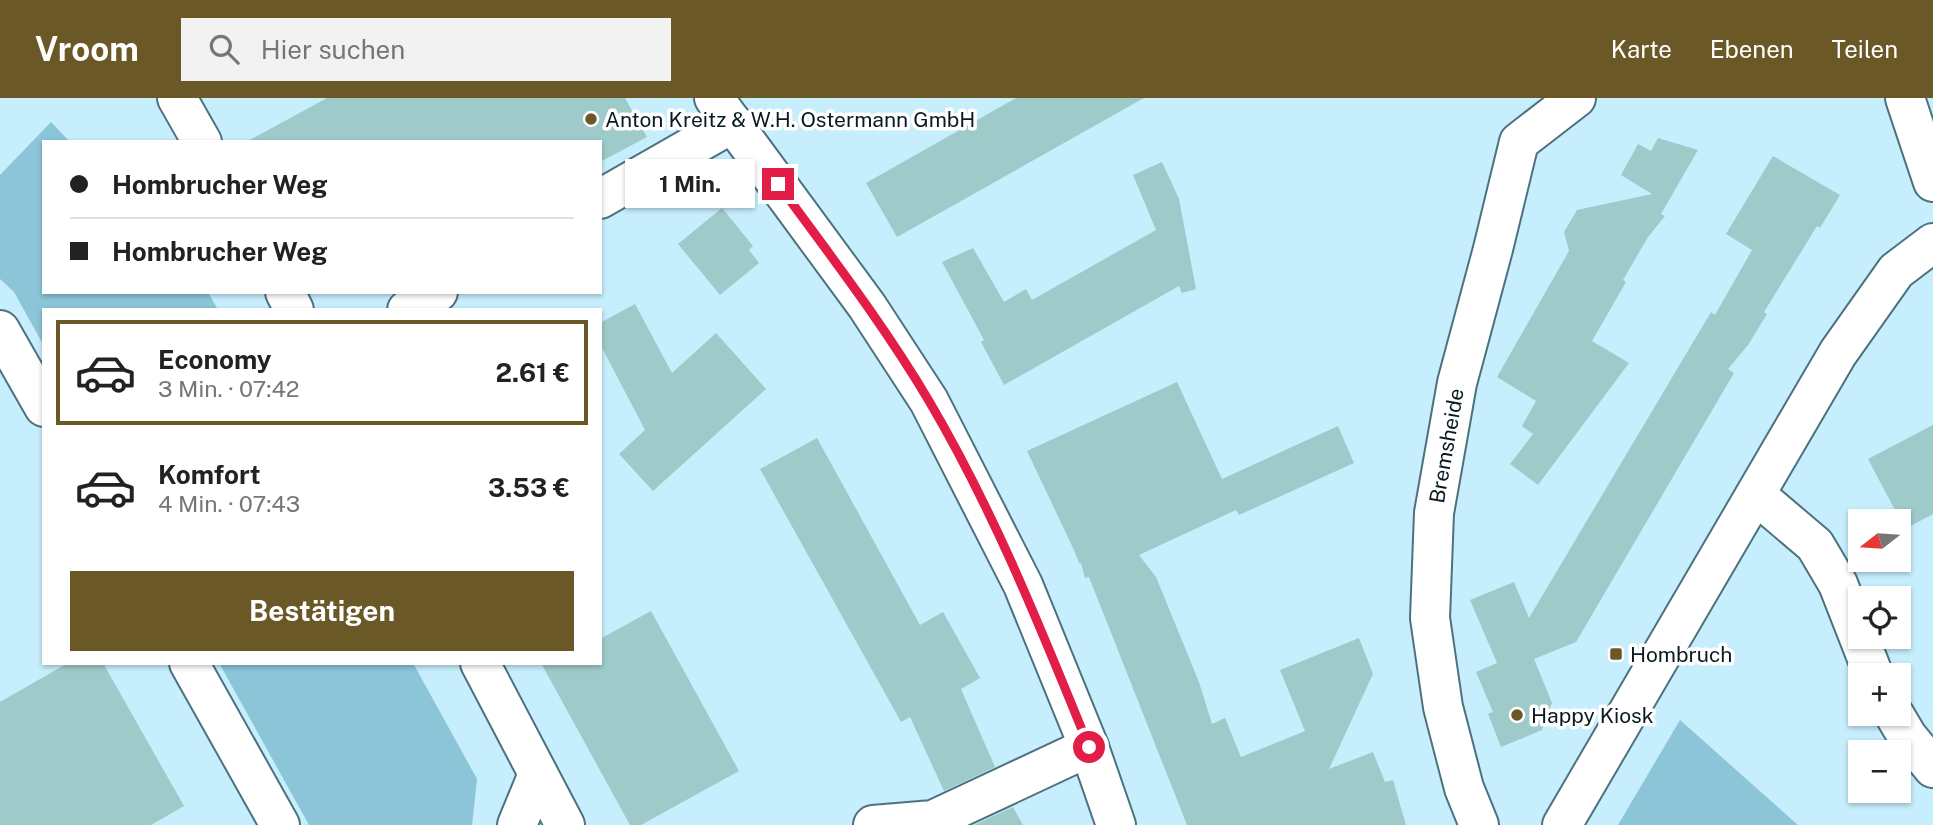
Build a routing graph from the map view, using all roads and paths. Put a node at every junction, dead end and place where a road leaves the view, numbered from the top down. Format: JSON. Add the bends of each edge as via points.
{"nodes":[{"id":1,"x":177,"y":98,"type":"edge"},
{"id":2,"x":1576,"y":98,"type":"edge"},
{"id":3,"x":1905,"y":98,"type":"edge"},
{"id":4,"x":724,"y":110,"type":"edge"},
{"id":5,"x":201,"y":140,"type":"edge"},
{"id":6,"x":1933,"y":182,"type":"edge"},
{"id":7,"x":602,"y":198,"type":"edge"},
{"id":8,"x":1933,"y":243,"type":"edge"},
{"id":9,"x":435,"y":294,"type":"edge"},
{"id":10,"x":410,"y":308,"type":"edge"},
{"id":11,"x":0,"y":330,"type":"edge"},
{"id":12,"x":42,"y":404,"type":"edge"},
{"id":13,"x":1756,"y":495,"type":"junction"},
{"id":14,"x":1869,"y":663,"type":"edge"},
{"id":15,"x":190,"y":665,"type":"edge"},
{"id":16,"x":481,"y":665,"type":"edge"},
{"id":17,"x":1901,"y":726,"type":"edge"},
{"id":18,"x":1089,"y":747,"type":"junction"},
{"id":19,"x":1933,"y":768,"type":"edge"},
{"id":20,"x":538,"y":774,"type":"junction"},
{"id":21,"x":280,"y":825,"type":"edge"},
{"id":22,"x":517,"y":825,"type":"edge"},
{"id":23,"x":565,"y":825,"type":"edge"},
{"id":24,"x":873,"y":825,"type":"edge"},
{"id":25,"x":1116,"y":825,"type":"edge"},
{"id":26,"x":1479,"y":825,"type":"edge"},
{"id":27,"x":1562,"y":825,"type":"edge"}],
"edges":[{"from":1,"to":5,"type":"street"},
{"from":2,"to":26,"type":"street","name":"Bremsheide","via":[[1518,142],[1457,383],[1434,513],[1430,618],[1443,707],[1464,788]]},
{"from":3,"to":6,"type":"street"},
{"from":4,"to":7,"type":"street"},
{"from":4,"to":18,"type":"street","via":[[867,306],[929,401],[1023,585]]},
{"from":8,"to":13,"type":"street","via":[[1896,271],[1838,353]]},
{"from":9,"to":10,"type":"street"},
{"from":11,"to":12,"type":"street"},
{"from":13,"to":14,"type":"street","via":[[1815,545],[1838,584]]},
{"from":13,"to":27,"type":"street"},
{"from":15,"to":21,"type":"street"},
{"from":16,"to":20,"type":"street"},
{"from":17,"to":19,"type":"street"},
{"from":18,"to":24,"type":"street","via":[[933,820]]},
{"from":18,"to":25,"type":"street"},
{"from":20,"to":22,"type":"street"},
{"from":20,"to":23,"type":"street"}]}
